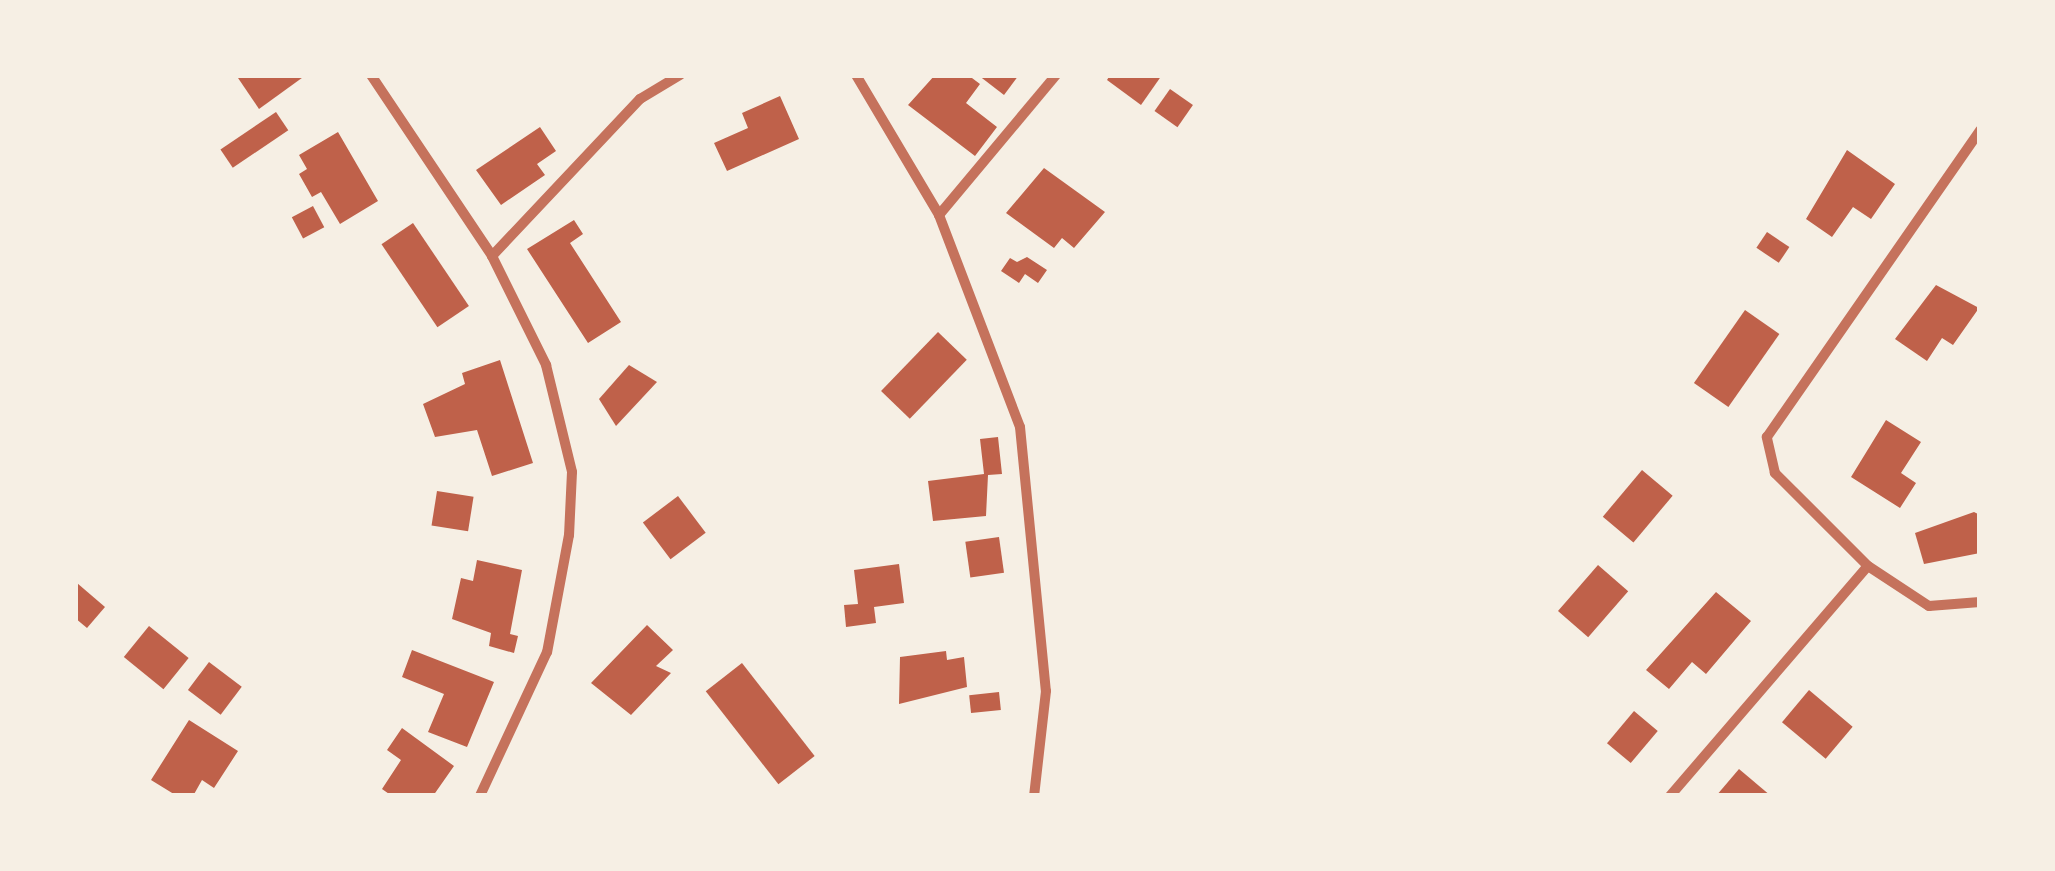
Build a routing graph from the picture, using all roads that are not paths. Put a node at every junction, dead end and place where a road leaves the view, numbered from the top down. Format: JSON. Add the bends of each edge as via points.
{"nodes":[{"id":1,"x":370,"y":75,"type":"edge"},
{"id":2,"x":680,"y":75,"type":"edge"},
{"id":3,"x":856,"y":75,"type":"edge"},
{"id":4,"x":1056,"y":75,"type":"edge"},
{"id":5,"x":1980,"y":130,"type":"edge"},
{"id":6,"x":938,"y":215,"type":"junction"},
{"id":7,"x":492,"y":256,"type":"junction"},
{"id":8,"x":1868,"y":566,"type":"junction"},
{"id":9,"x":1980,"y":602,"type":"edge"},
{"id":10,"x":480,"y":796,"type":"edge"},
{"id":11,"x":1034,"y":796,"type":"edge"},
{"id":12,"x":1670,"y":796,"type":"edge"}],
"edges":[{"from":1,"to":7,"type":"street"},
{"from":2,"to":7,"type":"street","via":[[640,99]]},
{"from":3,"to":6,"type":"street"},
{"from":4,"to":6,"type":"street"},
{"from":5,"to":8,"type":"street","via":[[1767,436],[1775,472]]},
{"from":6,"to":11,"type":"street","via":[[1020,427],[1046,691]]},
{"from":7,"to":10,"type":"street","via":[[546,365],[572,472],[569,535],[547,652]]},
{"from":8,"to":9,"type":"street","via":[[1929,606]]},
{"from":8,"to":12,"type":"street"}]}
